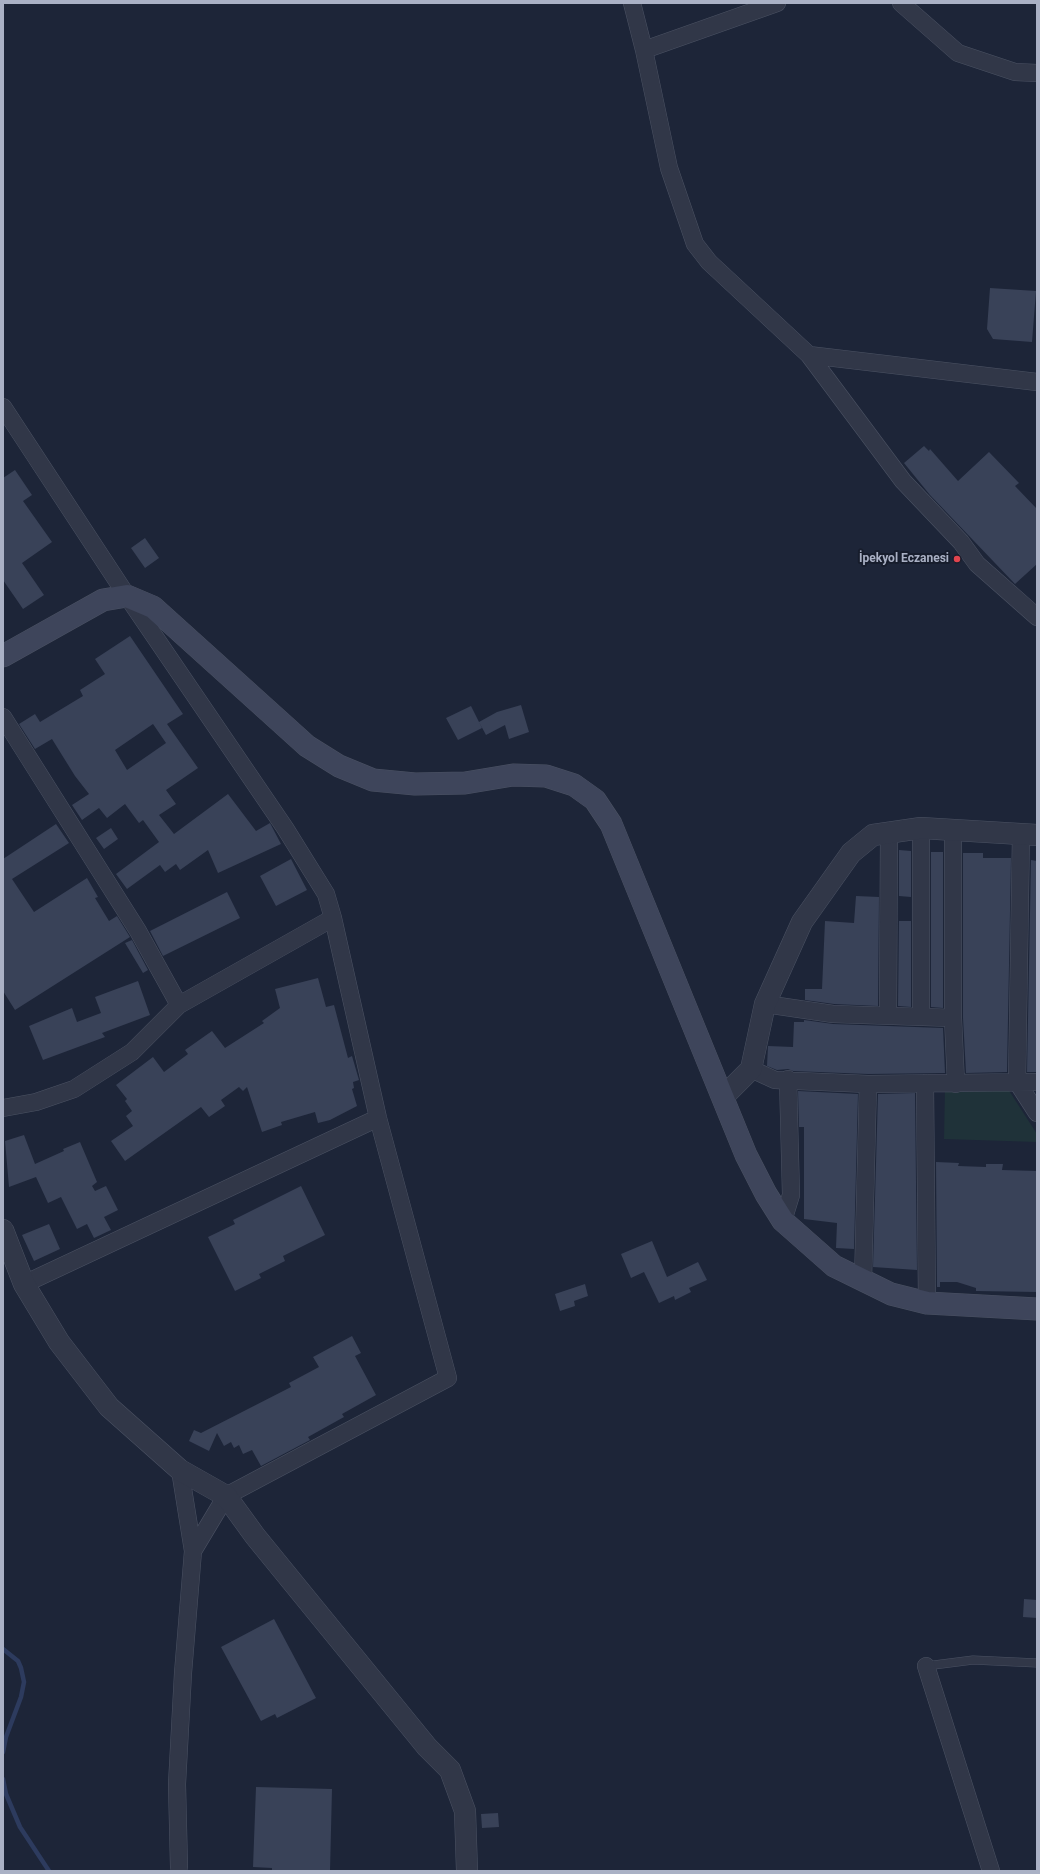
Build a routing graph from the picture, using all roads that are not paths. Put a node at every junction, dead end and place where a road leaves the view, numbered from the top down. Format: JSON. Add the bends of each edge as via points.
{"nodes":[{"id":1,"x":632,"y":3,"type":"edge"},
{"id":2,"x":777,"y":3,"type":"edge"},
{"id":3,"x":901,"y":3,"type":"edge"},
{"id":4,"x":644,"y":50,"type":"junction"},
{"id":5,"x":1037,"y":73,"type":"edge"},
{"id":6,"x":809,"y":355,"type":"junction"},
{"id":7,"x":1037,"y":382,"type":"edge"},
{"id":8,"x":3,"y":408,"type":"edge"},
{"id":9,"x":126,"y":596,"type":"junction"},
{"id":10,"x":1037,"y":617,"type":"edge"},
{"id":11,"x":3,"y":656,"type":"edge"},
{"id":12,"x":3,"y":717,"type":"edge"},
{"id":13,"x":921,"y":828,"type":"junction"},
{"id":14,"x":953,"y":830,"type":"junction"},
{"id":15,"x":889,"y":833,"type":"junction"},
{"id":16,"x":1029,"y":835,"type":"edge"},
{"id":17,"x":333,"y":918,"type":"junction"},
{"id":18,"x":766,"y":1004,"type":"junction"},
{"id":19,"x":179,"y":1005,"type":"junction"},
{"id":20,"x":888,"y":1014,"type":"junction"},
{"id":21,"x":921,"y":1017,"type":"junction"},
{"id":22,"x":953,"y":1018,"type":"junction"},
{"id":23,"x":751,"y":1069,"type":"junction"},
{"id":24,"x":788,"y":1080,"type":"junction"},
{"id":25,"x":1017,"y":1082,"type":"junction"},
{"id":26,"x":1037,"y":1082,"type":"edge"},
{"id":27,"x":925,"y":1083,"type":"junction"},
{"id":28,"x":868,"y":1084,"type":"junction"},
{"id":29,"x":956,"y":1084,"type":"junction"},
{"id":30,"x":723,"y":1098,"type":"junction"},
{"id":31,"x":3,"y":1108,"type":"edge"},
{"id":32,"x":1037,"y":1113,"type":"edge"},
{"id":33,"x":378,"y":1118,"type":"junction"},
{"id":34,"x":783,"y":1221,"type":"junction"},
{"id":35,"x":3,"y":1230,"type":"edge"},
{"id":36,"x":863,"y":1281,"type":"junction"},
{"id":37,"x":24,"y":1284,"type":"junction"},
{"id":38,"x":927,"y":1303,"type":"junction"},
{"id":39,"x":1037,"y":1309,"type":"edge"},
{"id":40,"x":180,"y":1470,"type":"junction"},
{"id":41,"x":226,"y":1496,"type":"junction"},
{"id":42,"x":193,"y":1551,"type":"junction"},
{"id":43,"x":1037,"y":1663,"type":"edge"},
{"id":44,"x":926,"y":1666,"type":"joint"},
{"id":45,"x":179,"y":1867,"type":"dead end"},
{"id":46,"x":467,"y":1871,"type":"edge"},
{"id":47,"x":991,"y":1871,"type":"edge"}],
"edges":[{"from":1,"to":4,"type":"street"},
{"from":2,"to":4,"type":"street"},
{"from":3,"to":5,"type":"street","via":[[958,52],[1015,72]]},
{"from":4,"to":6,"type":"street","via":[[669,168],[695,244],[709,262]]},
{"from":6,"to":7,"type":"street"},
{"from":6,"to":10,"type":"street","via":[[903,481],[961,542],[977,564]]},
{"from":8,"to":9,"type":"street"},
{"from":9,"to":11,"type":"main road","via":[[103,600]]},
{"from":9,"to":17,"type":"street","via":[[285,828],[326,894]]},
{"from":9,"to":30,"type":"main road","via":[[153,606],[307,746],[339,766],[373,780],[416,784],[465,783],[513,775],[546,776],[574,785],[595,800],[610,824]]},
{"from":12,"to":19,"type":"street","via":[[138,931]]},
{"from":13,"to":14,"type":"street"},
{"from":13,"to":15,"type":"street"},
{"from":13,"to":21,"type":"street"},
{"from":14,"to":16,"type":"street"},
{"from":14,"to":22,"type":"street"},
{"from":15,"to":18,"type":"street","via":[[873,835],[851,853],[802,922]]},
{"from":15,"to":20,"type":"street"},
{"from":16,"to":25,"type":"street"},
{"from":17,"to":19,"type":"street"},
{"from":17,"to":33,"type":"street"},
{"from":18,"to":20,"type":"street","via":[[833,1014]]},
{"from":18,"to":23,"type":"street"},
{"from":19,"to":31,"type":"street","via":[[132,1052],[74,1089],[36,1102]]},
{"from":20,"to":21,"type":"street"},
{"from":21,"to":22,"type":"street"},
{"from":22,"to":29,"type":"street"},
{"from":23,"to":24,"type":"street","via":[[775,1080]]},
{"from":23,"to":30,"type":"street"},
{"from":24,"to":28,"type":"street"},
{"from":24,"to":34,"type":"street","via":[[791,1195]]},
{"from":25,"to":26,"type":"street"},
{"from":25,"to":29,"type":"street"},
{"from":25,"to":32,"type":"street"},
{"from":27,"to":28,"type":"street"},
{"from":27,"to":29,"type":"street"},
{"from":27,"to":38,"type":"street"},
{"from":28,"to":36,"type":"street"},
{"from":30,"to":34,"type":"main road","via":[[746,1155]]},
{"from":33,"to":37,"type":"street"},
{"from":33,"to":41,"type":"street","via":[[448,1378]]},
{"from":34,"to":36,"type":"main road","via":[[834,1266]]},
{"from":35,"to":37,"type":"street"},
{"from":36,"to":38,"type":"main road","via":[[891,1294]]},
{"from":37,"to":40,"type":"street","via":[[59,1342],[109,1407]]},
{"from":38,"to":39,"type":"main road"},
{"from":40,"to":41,"type":"street"},
{"from":40,"to":42,"type":"street"},
{"from":41,"to":42,"type":"street"},
{"from":41,"to":46,"type":"street","via":[[255,1536],[427,1747],[450,1770],[465,1811]]},
{"from":42,"to":45,"type":"street","via":[[177,1784]]},
{"from":43,"to":44,"type":"lane","via":[[973,1660]]},
{"from":44,"to":47,"type":"street"}]}
